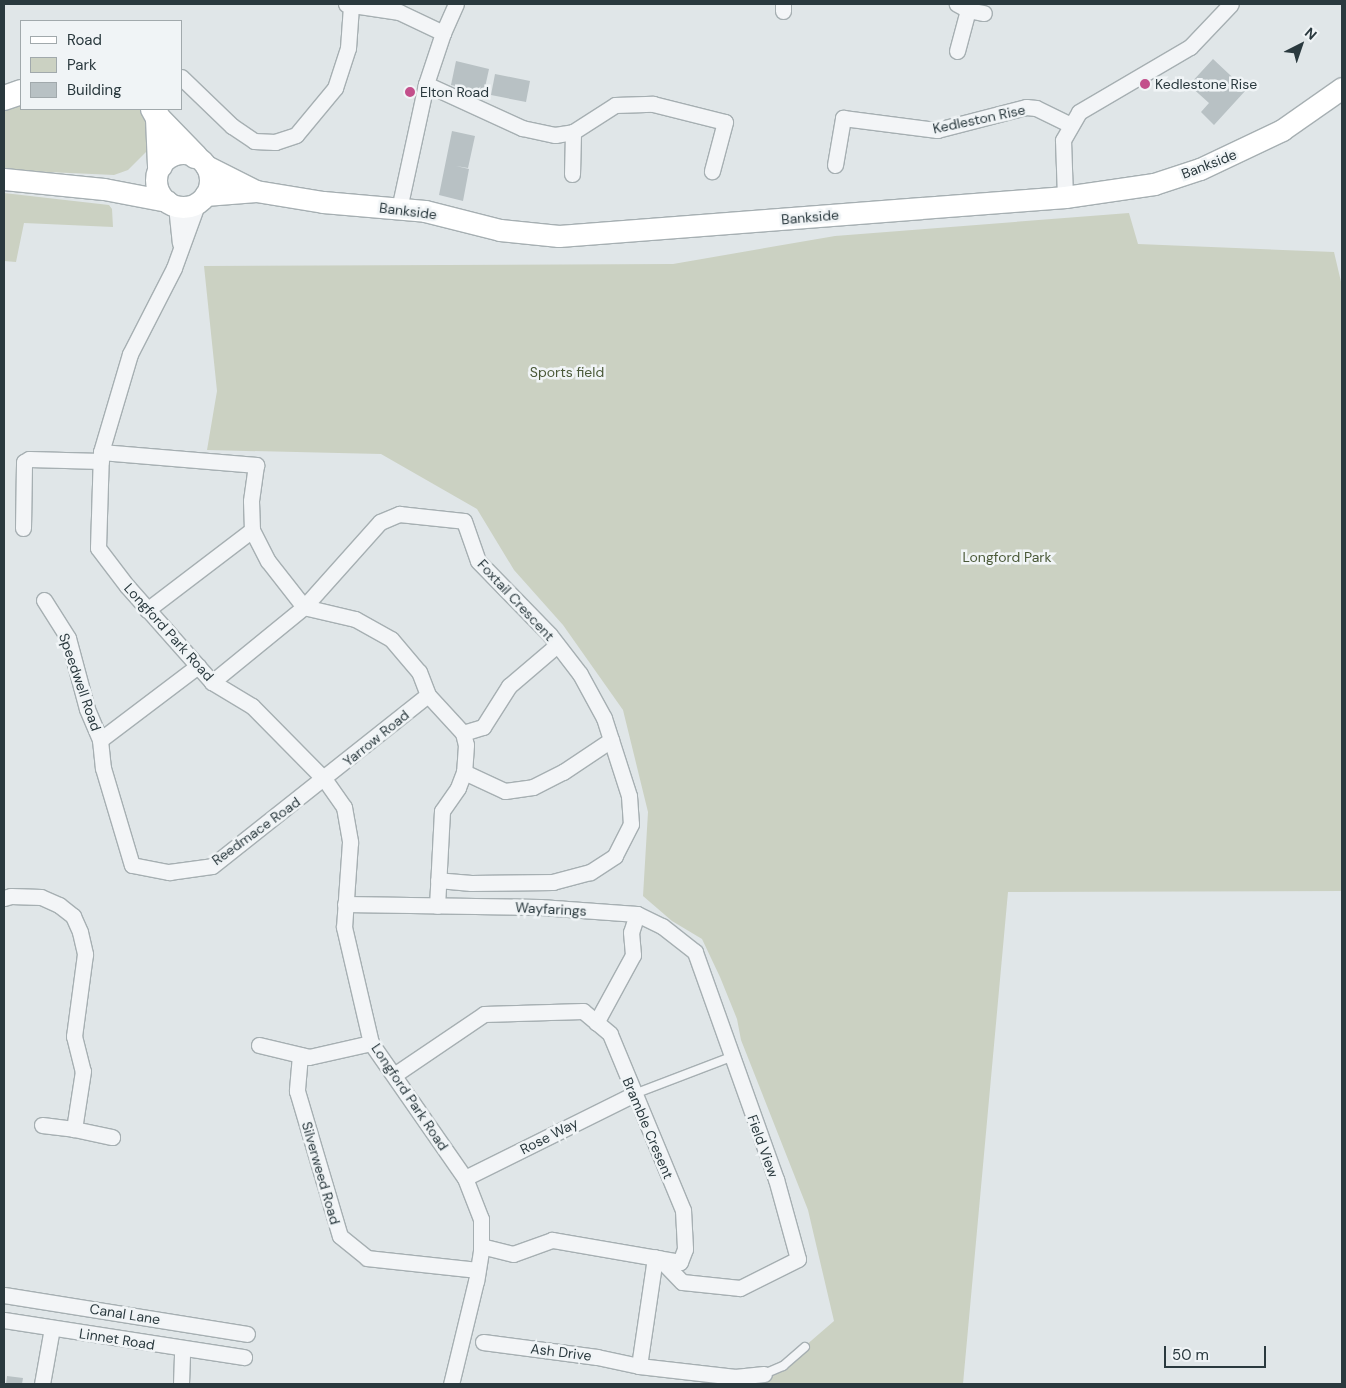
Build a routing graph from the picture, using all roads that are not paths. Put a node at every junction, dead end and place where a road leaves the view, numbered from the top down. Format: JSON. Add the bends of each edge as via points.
{"nodes":[{"id":1,"x":456,"y":4,"type":"edge"},
{"id":2,"x":1231,"y":4,"type":"edge"},
{"id":3,"x":348,"y":5,"type":"edge"},
{"id":4,"x":963,"y":7,"type":"edge"},
{"id":5,"x":984,"y":13,"type":"dead end"},
{"id":6,"x":443,"y":33,"type":"junction"},
{"id":7,"x":957,"y":51,"type":"dead end"},
{"id":8,"x":182,"y":78,"type":"edge"},
{"id":9,"x":426,"y":84,"type":"junction"},
{"id":10,"x":1342,"y":88,"type":"edge"},
{"id":11,"x":4,"y":89,"type":"edge"},
{"id":12,"x":20,"y":91,"type":"edge"},
{"id":13,"x":20,"y":91,"type":"edge"},
{"id":14,"x":4,"y":98,"type":"edge"},
{"id":15,"x":155,"y":114,"type":"edge"},
{"id":16,"x":1070,"y":124,"type":"junction"},
{"id":17,"x":573,"y":132,"type":"junction"},
{"id":18,"x":201,"y":161,"type":"junction"},
{"id":19,"x":835,"y":165,"type":"dead end"},
{"id":20,"x":158,"y":170,"type":"junction"},
{"id":21,"x":712,"y":171,"type":"dead end"},
{"id":22,"x":572,"y":174,"type":"dead end"},
{"id":23,"x":4,"y":179,"type":"edge"},
{"id":24,"x":104,"y":189,"type":"junction"},
{"id":25,"x":256,"y":191,"type":"junction"},
{"id":26,"x":1065,"y":197,"type":"junction"},
{"id":27,"x":202,"y":199,"type":"junction"},
{"id":28,"x":171,"y":204,"type":"junction"},
{"id":29,"x":399,"y":209,"type":"junction"},
{"id":30,"x":181,"y":247,"type":"junction"},
{"id":31,"x":101,"y":457,"type":"junction"},
{"id":32,"x":23,"y":528,"type":"dead end"},
{"id":33,"x":252,"y":530,"type":"junction"},
{"id":34,"x":44,"y":600,"type":"dead end"},
{"id":35,"x":304,"y":607,"type":"junction"},
{"id":36,"x":147,"y":610,"type":"junction"},
{"id":37,"x":557,"y":645,"type":"junction"},
{"id":38,"x":198,"y":666,"type":"junction"},
{"id":39,"x":212,"y":682,"type":"junction"},
{"id":40,"x":428,"y":695,"type":"junction"},
{"id":41,"x":464,"y":733,"type":"junction"},
{"id":42,"x":100,"y":740,"type":"junction"},
{"id":43,"x":611,"y":740,"type":"junction"},
{"id":44,"x":464,"y":772,"type":"junction"},
{"id":45,"x":325,"y":780,"type":"junction"},
{"id":46,"x":438,"y":880,"type":"junction"},
{"id":47,"x":4,"y":898,"type":"edge"},
{"id":48,"x":345,"y":904,"type":"junction"},
{"id":49,"x":437,"y":906,"type":"junction"},
{"id":50,"x":637,"y":914,"type":"junction"},
{"id":51,"x":596,"y":1022,"type":"junction"},
{"id":52,"x":372,"y":1043,"type":"junction"},
{"id":53,"x":259,"y":1045,"type":"dead end"},
{"id":54,"x":300,"y":1055,"type":"junction"},
{"id":55,"x":731,"y":1057,"type":"junction"},
{"id":56,"x":394,"y":1075,"type":"junction"},
{"id":57,"x":634,"y":1094,"type":"junction"},
{"id":58,"x":42,"y":1125,"type":"dead end"},
{"id":59,"x":74,"y":1129,"type":"junction"},
{"id":60,"x":112,"y":1136,"type":"dead end"},
{"id":61,"x":465,"y":1178,"type":"junction"},
{"id":62,"x":482,"y":1246,"type":"junction"},
{"id":63,"x":657,"y":1258,"type":"junction"},
{"id":64,"x":477,"y":1270,"type":"junction"},
{"id":65,"x":4,"y":1295,"type":"edge"},
{"id":66,"x":4,"y":1320,"type":"edge"},
{"id":67,"x":52,"y":1328,"type":"junction"},
{"id":68,"x":247,"y":1334,"type":"dead end"},
{"id":69,"x":483,"y":1342,"type":"dead end"},
{"id":70,"x":805,"y":1347,"type":"dead end"},
{"id":71,"x":182,"y":1349,"type":"junction"},
{"id":72,"x":244,"y":1357,"type":"dead end"},
{"id":73,"x":639,"y":1366,"type":"junction"},
{"id":74,"x":764,"y":1374,"type":"joint"},
{"id":75,"x":42,"y":1384,"type":"edge"},
{"id":76,"x":181,"y":1384,"type":"edge"},
{"id":77,"x":451,"y":1384,"type":"edge"}],
"edges":[{"from":1,"to":6,"type":"street"},
{"from":2,"to":16,"type":"street","via":[[1190,47],[1093,102]]},
{"from":3,"to":6,"type":"street","via":[[399,12]]},
{"from":3,"to":8,"type":"street","via":[[348,48],[335,88],[296,135],[275,142],[254,141],[232,126]]},
{"from":4,"to":5,"type":"street"},
{"from":4,"to":7,"type":"street"},
{"from":6,"to":9,"type":"street"},
{"from":9,"to":17,"type":"street","via":[[522,128],[555,134]]},
{"from":9,"to":29,"type":"street"},
{"from":10,"to":26,"type":"street","name":"Bankside","via":[[1282,130],[1200,169],[1154,184]]},
{"from":11,"to":12,"type":"main road"},
{"from":13,"to":14,"type":"main road"},
{"from":15,"to":18,"type":"main road"},
{"from":15,"to":20,"type":"main road"},
{"from":16,"to":19,"type":"street","name":"Kedleston Rise","via":[[1036,108],[1026,107],[937,130],[843,118]]},
{"from":16,"to":26,"type":"street","via":[[1062,156]]},
{"from":17,"to":21,"type":"street","via":[[616,105],[653,104],[725,122]]},
{"from":17,"to":22,"type":"street"},
{"from":18,"to":20,"type":"street","via":[[180,153]]},
{"from":18,"to":25,"type":"street","name":"Bankside"},
{"from":18,"to":27,"type":"street","via":[[210,181]]},
{"from":20,"to":24,"type":"street"},
{"from":20,"to":28,"type":"street","via":[[158,190]]},
{"from":23,"to":24,"type":"street"},
{"from":24,"to":28,"type":"street"},
{"from":25,"to":27,"type":"street","name":"Bankside"},
{"from":25,"to":29,"type":"street","name":"Bankside","via":[[323,202]]},
{"from":26,"to":29,"type":"street","name":"Bankside","via":[[588,236],[526,234],[425,211]]},
{"from":27,"to":28,"type":"street"},
{"from":27,"to":30,"type":"street","name":"Longford Park Road"},
{"from":28,"to":30,"type":"street","name":"Longford Park Road"},
{"from":30,"to":31,"type":"street","name":"Longford Park Road","via":[[174,268],[130,354]]},
{"from":31,"to":32,"type":"street","via":[[29,459],[24,462]]},
{"from":31,"to":33,"type":"street","via":[[256,465],[251,501]]},
{"from":31,"to":36,"type":"street","name":"Longford Park Road","via":[[98,548]]},
{"from":33,"to":35,"type":"street","via":[[268,560]]},
{"from":33,"to":36,"type":"street"},
{"from":34,"to":42,"type":"street","name":"Speedwell Road","via":[[68,638]]},
{"from":35,"to":37,"type":"street","name":"Foxtail Crescent","via":[[380,522],[399,514],[442,517],[464,521],[478,560]]},
{"from":35,"to":39,"type":"street"},
{"from":35,"to":40,"type":"street","via":[[355,619],[391,639],[419,672]]},
{"from":36,"to":38,"type":"street","name":"Longford Park Road"},
{"from":37,"to":41,"type":"street","via":[[509,686],[483,727]]},
{"from":37,"to":43,"type":"street","name":"Foxtail Crescent","via":[[585,683],[604,718]]},
{"from":38,"to":39,"type":"street","name":"Longford Park Road"},
{"from":38,"to":42,"type":"street"},
{"from":39,"to":45,"type":"street","name":"Longford Park Road","via":[[252,706]]},
{"from":40,"to":41,"type":"street"},
{"from":40,"to":45,"type":"street","name":"Yarrow Road"},
{"from":41,"to":44,"type":"street"},
{"from":42,"to":45,"type":"street","name":"Reedmace Road","via":[[102,768],[132,865],[169,872],[212,866]]},
{"from":43,"to":44,"type":"street","via":[[592,749],[563,772],[533,787],[504,791]]},
{"from":43,"to":46,"type":"street","name":"Foxtail Crescent","via":[[629,796],[631,824],[615,856],[590,872],[553,882]]},
{"from":44,"to":46,"type":"street","via":[[458,788],[442,811]]},
{"from":45,"to":48,"type":"street","name":"Longford Park Road","via":[[344,807],[350,842]]},
{"from":46,"to":49,"type":"street"},
{"from":47,"to":59,"type":"street","via":[[31,897],[50,901],[73,916],[80,932],[85,954],[74,1036],[83,1071]]},
{"from":48,"to":49,"type":"street","name":"Wayfarings"},
{"from":48,"to":52,"type":"street","name":"Longford Park Road","via":[[344,926]]},
{"from":49,"to":50,"type":"street","name":"Wayfarings","via":[[540,907]]},
{"from":50,"to":51,"type":"street","via":[[631,932],[633,955]]},
{"from":50,"to":55,"type":"street","name":"Field View","via":[[662,926],[695,952]]},
{"from":51,"to":56,"type":"street","name":"Bramble Cresent","via":[[583,1011],[484,1014]]},
{"from":51,"to":57,"type":"street","name":"Bramble Cresent","via":[[610,1034]]},
{"from":52,"to":54,"type":"street","via":[[309,1057]]},
{"from":52,"to":56,"type":"street","name":"Longford Park Road"},
{"from":53,"to":54,"type":"street"},
{"from":54,"to":64,"type":"street","name":"Silverweed Road","via":[[297,1091],[340,1236],[367,1258]]},
{"from":55,"to":57,"type":"lane"},
{"from":55,"to":63,"type":"street","name":"Field View","via":[[776,1179],[798,1259],[740,1288],[682,1282]]},
{"from":56,"to":61,"type":"street","name":"Longford Park Road"},
{"from":57,"to":61,"type":"street","name":"Rose Way"},
{"from":57,"to":63,"type":"street","name":"Bramble Cresent","via":[[682,1210],[685,1249],[680,1262]]},
{"from":58,"to":59,"type":"street"},
{"from":59,"to":60,"type":"street"},
{"from":61,"to":62,"type":"street","name":"Longford Park Road","via":[[481,1219]]},
{"from":62,"to":63,"type":"street","name":"Bramble Cresent","via":[[513,1254],[552,1240]]},
{"from":62,"to":64,"type":"street","name":"Longford Park Road"},
{"from":63,"to":73,"type":"street"},
{"from":64,"to":77,"type":"street","name":"Longford Park Road"},
{"from":65,"to":68,"type":"street","name":"Canal Lane"},
{"from":66,"to":67,"type":"street","name":"Linnet Road"},
{"from":67,"to":71,"type":"street","name":"Linnet Road"},
{"from":67,"to":75,"type":"street"},
{"from":69,"to":73,"type":"street","name":"Ash Drive","via":[[597,1357]]},
{"from":70,"to":74,"type":"lane","name":"Ash Drive","via":[[783,1366]]},
{"from":71,"to":72,"type":"street","name":"Linnet Road"},
{"from":71,"to":76,"type":"street"},
{"from":73,"to":74,"type":"street","name":"Ash Drive","via":[[735,1377]]}]}
